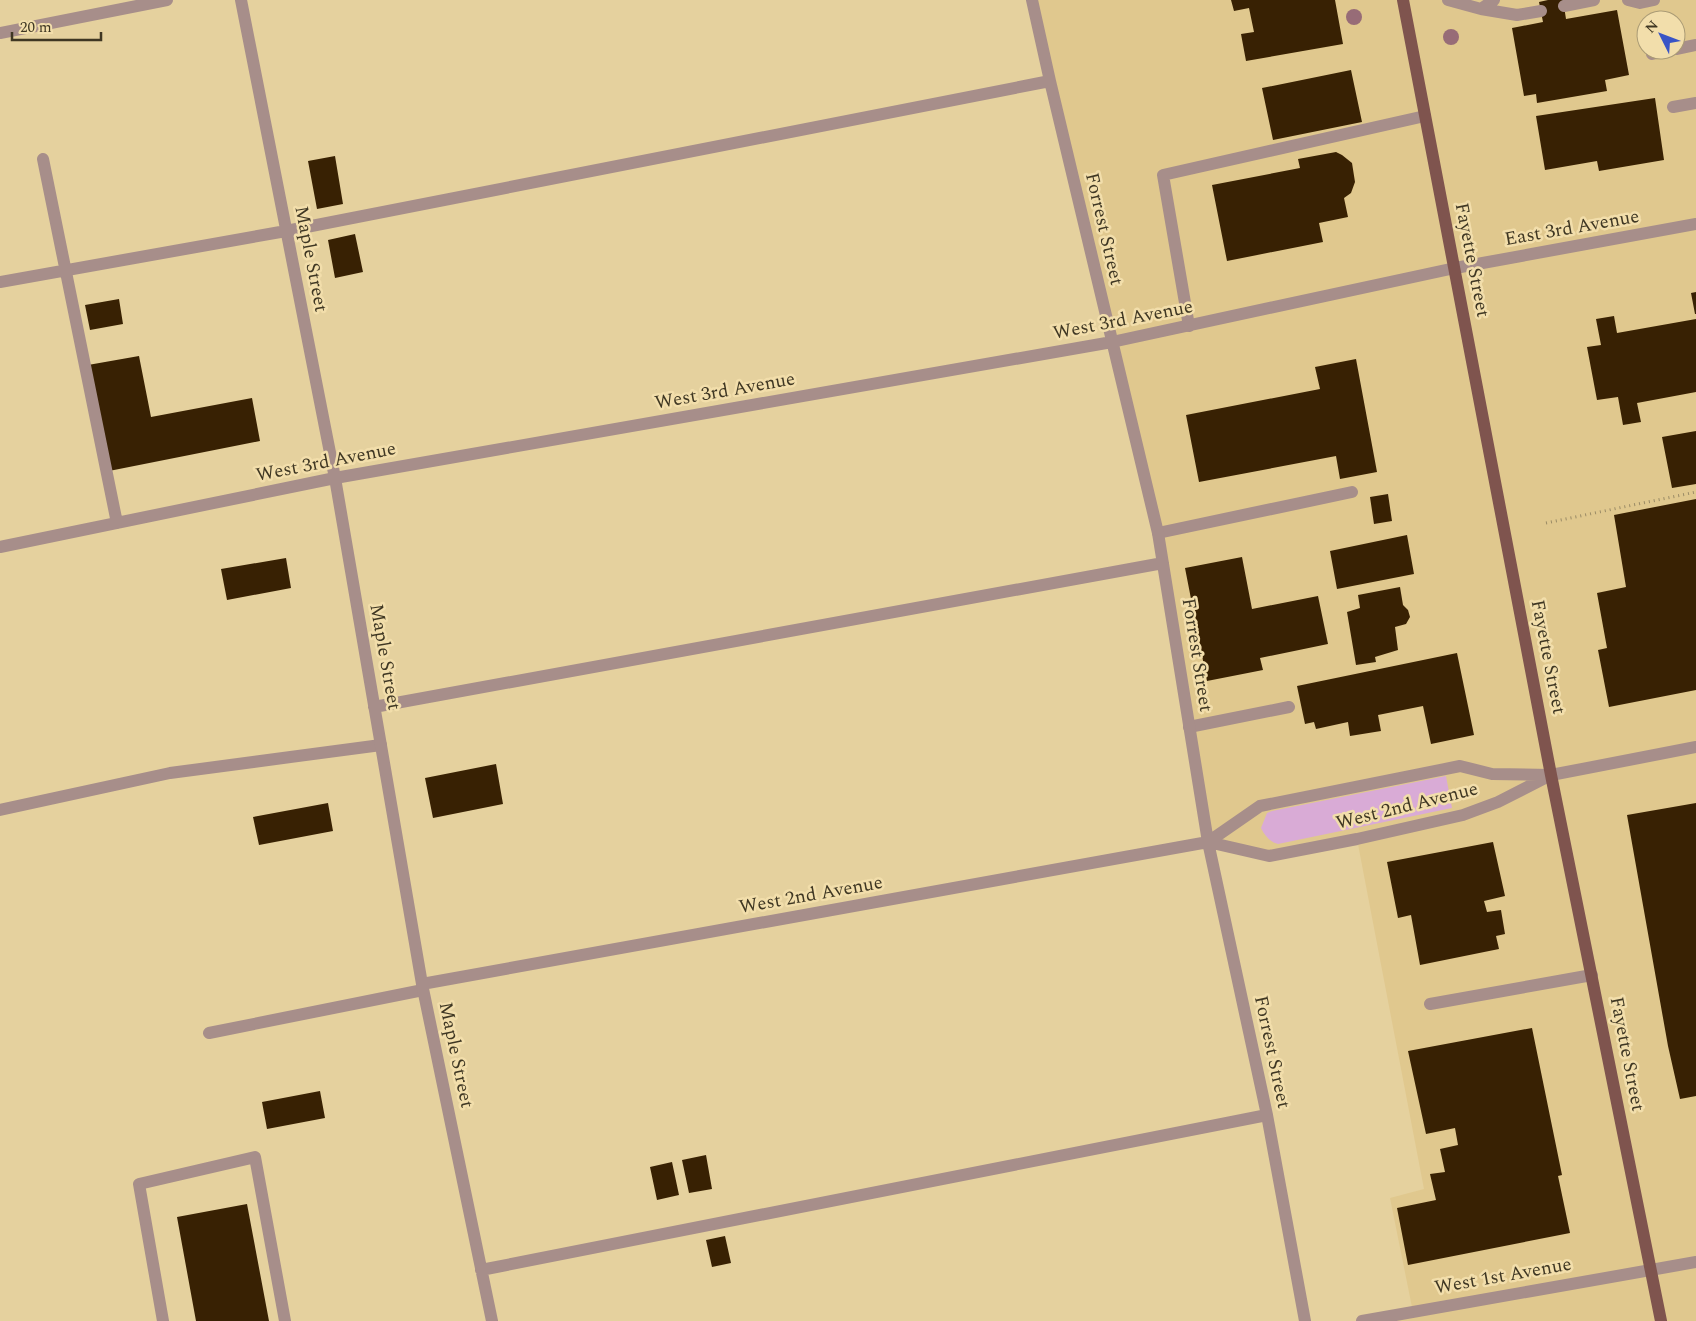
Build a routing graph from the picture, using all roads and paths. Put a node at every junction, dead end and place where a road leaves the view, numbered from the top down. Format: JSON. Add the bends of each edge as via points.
{"nodes":[{"id":1,"x":168,"y":0,"type":"edge"},
{"id":2,"x":241,"y":0,"type":"edge"},
{"id":3,"x":1032,"y":0,"type":"edge"},
{"id":4,"x":1402,"y":0,"type":"edge"},
{"id":5,"x":1448,"y":0,"type":"edge"},
{"id":6,"x":1494,"y":0,"type":"edge"},
{"id":7,"x":1594,"y":0,"type":"edge"},
{"id":8,"x":1628,"y":0,"type":"edge"},
{"id":9,"x":1654,"y":0,"type":"edge"},
{"id":10,"x":1564,"y":6,"type":"dead end"},
{"id":11,"x":1481,"y":9,"type":"junction"},
{"id":12,"x":1541,"y":12,"type":"dead end"},
{"id":13,"x":0,"y":33,"type":"edge"},
{"id":14,"x":1050,"y":81,"type":"junction"},
{"id":15,"x":1696,"y":103,"type":"edge"},
{"id":16,"x":1673,"y":107,"type":"dead end"},
{"id":17,"x":1425,"y":116,"type":"junction"},
{"id":18,"x":43,"y":159,"type":"dead end"},
{"id":19,"x":1696,"y":224,"type":"edge"},
{"id":20,"x":286,"y":231,"type":"junction"},
{"id":21,"x":1455,"y":268,"type":"junction"},
{"id":22,"x":66,"y":270,"type":"junction"},
{"id":23,"x":0,"y":282,"type":"edge"},
{"id":24,"x":1189,"y":326,"type":"junction"},
{"id":25,"x":1112,"y":342,"type":"junction"},
{"id":26,"x":335,"y":478,"type":"junction"},
{"id":27,"x":1352,"y":492,"type":"dead end"},
{"id":28,"x":1696,"y":492,"type":"edge"},
{"id":29,"x":117,"y":523,"type":"junction"},
{"id":30,"x":1546,"y":523,"type":"dead end"},
{"id":31,"x":1158,"y":533,"type":"junction"},
{"id":32,"x":0,"y":547,"type":"edge"},
{"id":33,"x":1163,"y":563,"type":"junction"},
{"id":34,"x":374,"y":707,"type":"junction"},
{"id":35,"x":1289,"y":708,"type":"dead end"},
{"id":36,"x":1189,"y":728,"type":"junction"},
{"id":37,"x":381,"y":745,"type":"junction"},
{"id":38,"x":1696,"y":747,"type":"edge"},
{"id":39,"x":1551,"y":775,"type":"junction"},
{"id":40,"x":0,"y":810,"type":"edge"},
{"id":41,"x":1208,"y":842,"type":"junction"},
{"id":42,"x":1592,"y":974,"type":"junction"},
{"id":43,"x":423,"y":987,"type":"junction"},
{"id":44,"x":1430,"y":1004,"type":"dead end"},
{"id":45,"x":209,"y":1033,"type":"dead end"},
{"id":46,"x":1267,"y":1115,"type":"junction"},
{"id":47,"x":1696,"y":1262,"type":"edge"},
{"id":48,"x":1651,"y":1269,"type":"junction"},
{"id":49,"x":481,"y":1270,"type":"junction"},
{"id":50,"x":163,"y":1321,"type":"edge"},
{"id":51,"x":285,"y":1321,"type":"edge"},
{"id":52,"x":492,"y":1321,"type":"edge"},
{"id":53,"x":1305,"y":1321,"type":"edge"},
{"id":54,"x":1362,"y":1321,"type":"edge"},
{"id":55,"x":1662,"y":1321,"type":"edge"}],
"edges":[{"from":1,"to":13,"type":"street"},
{"from":2,"to":20,"type":"street","name":"Maple Street"},
{"from":3,"to":14,"type":"street","name":"Forrest Street"},
{"from":4,"to":17,"type":"main road","name":"Fayette Street"},
{"from":5,"to":11,"type":"street"},
{"from":6,"to":11,"type":"street"},
{"from":7,"to":10,"type":"street"},
{"from":8,"to":9,"type":"street","via":[[1640,3]]},
{"from":11,"to":12,"type":"street","via":[[1517,15]]},
{"from":14,"to":20,"type":"street"},
{"from":14,"to":25,"type":"street","name":"Forrest Street"},
{"from":15,"to":16,"type":"street"},
{"from":17,"to":21,"type":"main road","name":"Fayette Street"},
{"from":17,"to":24,"type":"street","via":[[1163,175]]},
{"from":18,"to":22,"type":"street"},
{"from":19,"to":21,"type":"street","name":"East 3rd Avenue"},
{"from":20,"to":22,"type":"street"},
{"from":20,"to":26,"type":"street","name":"Maple Street"},
{"from":21,"to":24,"type":"street","name":"West 3rd Avenue"},
{"from":21,"to":39,"type":"main road","name":"Fayette Street"},
{"from":22,"to":23,"type":"street"},
{"from":22,"to":29,"type":"street"},
{"from":24,"to":25,"type":"street","name":"West 3rd Avenue"},
{"from":25,"to":26,"type":"street","name":"West 3rd Avenue"},
{"from":25,"to":31,"type":"street","name":"Forrest Street"},
{"from":26,"to":29,"type":"street","name":"West 3rd Avenue"},
{"from":26,"to":34,"type":"street","name":"Maple Street"},
{"from":27,"to":31,"type":"street"},
{"from":28,"to":30,"type":"path"},
{"from":29,"to":32,"type":"street","name":"West 3rd Avenue"},
{"from":31,"to":33,"type":"street","name":"Forrest Street"},
{"from":33,"to":34,"type":"street"},
{"from":33,"to":36,"type":"street","name":"Forrest Street"},
{"from":34,"to":37,"type":"street","name":"Maple Street"},
{"from":35,"to":36,"type":"street"},
{"from":36,"to":41,"type":"street","name":"Forrest Street"},
{"from":37,"to":40,"type":"street","via":[[170,773]]},
{"from":37,"to":43,"type":"street","name":"Maple Street"},
{"from":38,"to":39,"type":"street"},
{"from":39,"to":41,"type":"street","name":"West 2nd Avenue","via":[[1498,802],[1463,815],[1357,839],[1269,856]]},
{"from":39,"to":41,"type":"street","name":"West 2nd Avenue","via":[[1492,774],[1460,766],[1260,806]]},
{"from":39,"to":42,"type":"main road","name":"Fayette Street"},
{"from":41,"to":43,"type":"street","name":"West 2nd Avenue"},
{"from":41,"to":46,"type":"street","name":"Forrest Street"},
{"from":42,"to":44,"type":"street"},
{"from":42,"to":48,"type":"main road","name":"Fayette Street"},
{"from":43,"to":45,"type":"street","name":"West 2nd Avenue"},
{"from":43,"to":49,"type":"street","name":"Maple Street"},
{"from":46,"to":49,"type":"street"},
{"from":46,"to":53,"type":"street","name":"Forrest Street"},
{"from":47,"to":48,"type":"street","name":"West 1st Avenue"},
{"from":48,"to":54,"type":"street","name":"West 1st Avenue"},
{"from":48,"to":55,"type":"main road","name":"Fayette Street"},
{"from":49,"to":52,"type":"street","name":"Maple Street"},
{"from":50,"to":51,"type":"street","via":[[139,1184],[255,1157]]}]}
